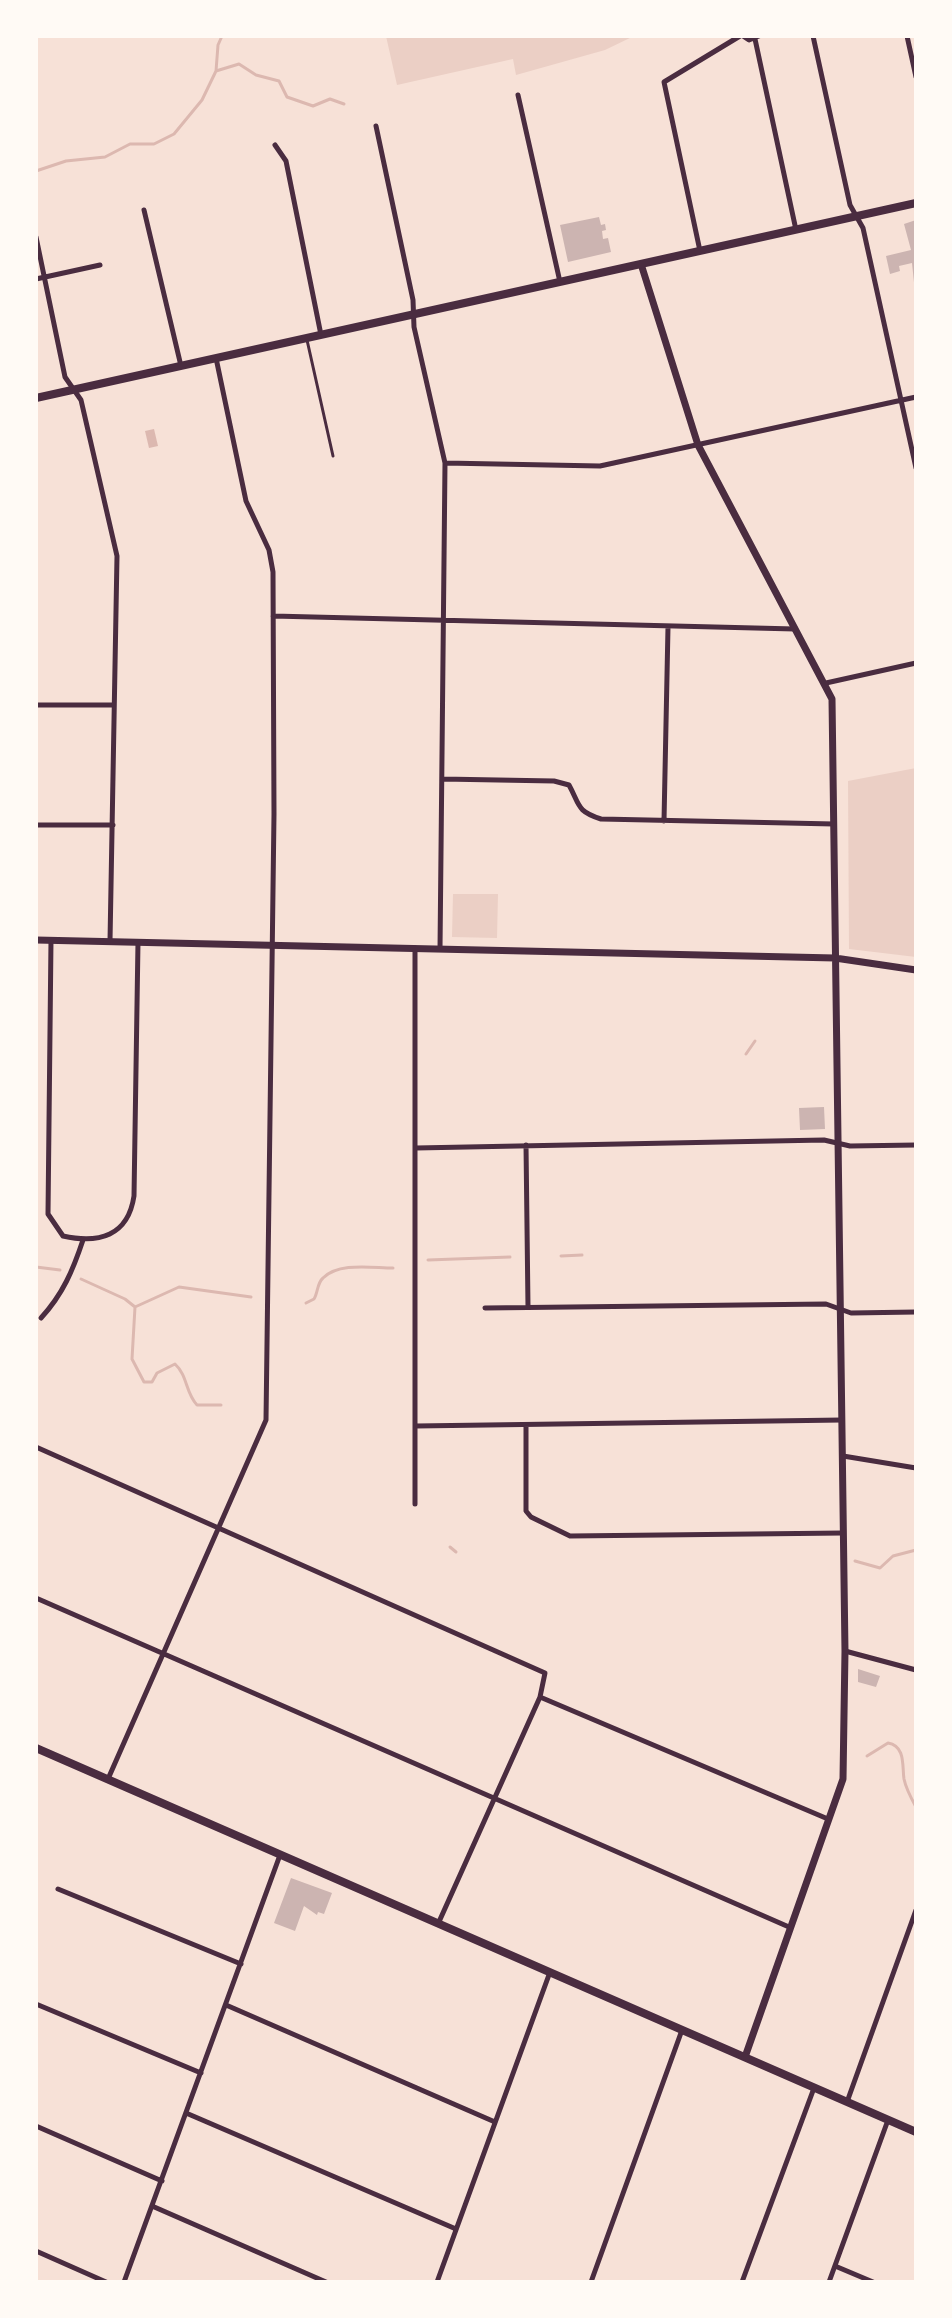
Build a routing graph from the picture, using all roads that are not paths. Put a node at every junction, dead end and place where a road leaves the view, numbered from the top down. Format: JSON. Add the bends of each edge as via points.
{"nodes":[{"id":1,"x":741,"y":36,"type":"edge"},
{"id":2,"x":813,"y":36,"type":"edge"},
{"id":3,"x":907,"y":36,"type":"edge"},
{"id":4,"x":757,"y":37,"type":"edge"},
{"id":5,"x":916,"y":76,"type":"edge"},
{"id":6,"x":518,"y":95,"type":"dead end"},
{"id":7,"x":376,"y":126,"type":"dead end"},
{"id":8,"x":275,"y":145,"type":"dead end"},
{"id":9,"x":916,"y":203,"type":"edge"},
{"id":10,"x":144,"y":210,"type":"dead end"},
{"id":11,"x":857,"y":216,"type":"junction"},
{"id":12,"x":796,"y":230,"type":"junction"},
{"id":13,"x":36,"y":237,"type":"edge"},
{"id":14,"x":700,"y":251,"type":"junction"},
{"id":15,"x":641,"y":264,"type":"junction"},
{"id":16,"x":100,"y":266,"type":"dead end"},
{"id":17,"x":45,"y":277,"type":"junction"},
{"id":18,"x":36,"y":279,"type":"edge"},
{"id":19,"x":560,"y":282,"type":"junction"},
{"id":20,"x":414,"y":314,"type":"junction"},
{"id":21,"x":321,"y":335,"type":"junction"},
{"id":22,"x":307,"y":338,"type":"junction"},
{"id":23,"x":216,"y":358,"type":"junction"},
{"id":24,"x":181,"y":366,"type":"junction"},
{"id":25,"x":74,"y":390,"type":"junction"},
{"id":26,"x":916,"y":397,"type":"edge"},
{"id":27,"x":36,"y":398,"type":"edge"},
{"id":28,"x":901,"y":401,"type":"junction"},
{"id":29,"x":698,"y":445,"type":"junction"},
{"id":30,"x":333,"y":456,"type":"dead end"},
{"id":31,"x":445,"y":463,"type":"junction"},
{"id":32,"x":916,"y":468,"type":"edge"},
{"id":33,"x":273,"y":616,"type":"junction"},
{"id":34,"x":444,"y":622,"type":"junction"},
{"id":35,"x":668,"y":627,"type":"junction"},
{"id":36,"x":795,"y":629,"type":"junction"},
{"id":37,"x":916,"y":663,"type":"edge"},
{"id":38,"x":825,"y":683,"type":"junction"},
{"id":39,"x":36,"y":705,"type":"edge"},
{"id":40,"x":113,"y":705,"type":"junction"},
{"id":41,"x":442,"y":779,"type":"junction"},
{"id":42,"x":664,"y":821,"type":"junction"},
{"id":43,"x":834,"y":824,"type":"junction"},
{"id":44,"x":36,"y":825,"type":"edge"},
{"id":45,"x":113,"y":825,"type":"junction"},
{"id":46,"x":36,"y":940,"type":"edge"},
{"id":47,"x":51,"y":940,"type":"junction"},
{"id":48,"x":110,"y":941,"type":"junction"},
{"id":49,"x":138,"y":942,"type":"junction"},
{"id":50,"x":272,"y":945,"type":"junction"},
{"id":51,"x":415,"y":948,"type":"junction"},
{"id":52,"x":440,"y":949,"type":"junction"},
{"id":53,"x":835,"y":958,"type":"junction"},
{"id":54,"x":916,"y":970,"type":"edge"},
{"id":55,"x":837,"y":1143,"type":"junction"},
{"id":56,"x":526,"y":1145,"type":"junction"},
{"id":57,"x":916,"y":1145,"type":"edge"},
{"id":58,"x":416,"y":1148,"type":"junction"},
{"id":59,"x":83,"y":1240,"type":"junction"},
{"id":60,"x":528,"y":1307,"type":"junction"},
{"id":61,"x":839,"y":1307,"type":"junction"},
{"id":62,"x":485,"y":1308,"type":"dead end"},
{"id":63,"x":916,"y":1312,"type":"edge"},
{"id":64,"x":41,"y":1318,"type":"dead end"},
{"id":65,"x":842,"y":1420,"type":"junction"},
{"id":66,"x":526,"y":1425,"type":"junction"},
{"id":67,"x":416,"y":1426,"type":"junction"},
{"id":68,"x":36,"y":1447,"type":"edge"},
{"id":69,"x":843,"y":1456,"type":"junction"},
{"id":70,"x":916,"y":1468,"type":"edge"},
{"id":71,"x":415,"y":1504,"type":"dead end"},
{"id":72,"x":218,"y":1527,"type":"junction"},
{"id":73,"x":843,"y":1533,"type":"junction"},
{"id":74,"x":36,"y":1598,"type":"edge"},
{"id":75,"x":845,"y":1651,"type":"junction"},
{"id":76,"x":164,"y":1654,"type":"junction"},
{"id":77,"x":916,"y":1670,"type":"edge"},
{"id":78,"x":540,"y":1697,"type":"junction"},
{"id":79,"x":36,"y":1748,"type":"edge"},
{"id":80,"x":108,"y":1779,"type":"junction"},
{"id":81,"x":496,"y":1799,"type":"junction"},
{"id":82,"x":828,"y":1819,"type":"junction"},
{"id":83,"x":280,"y":1855,"type":"junction"},
{"id":84,"x":58,"y":1889,"type":"dead end"},
{"id":85,"x":916,"y":1910,"type":"edge"},
{"id":86,"x":438,"y":1924,"type":"junction"},
{"id":87,"x":789,"y":1927,"type":"junction"},
{"id":88,"x":241,"y":1964,"type":"junction"},
{"id":89,"x":550,"y":1972,"type":"junction"},
{"id":90,"x":36,"y":2004,"type":"edge"},
{"id":91,"x":226,"y":2005,"type":"junction"},
{"id":92,"x":682,"y":2030,"type":"junction"},
{"id":93,"x":744,"y":2057,"type":"junction"},
{"id":94,"x":201,"y":2073,"type":"junction"},
{"id":95,"x":814,"y":2088,"type":"junction"},
{"id":96,"x":847,"y":2102,"type":"junction"},
{"id":97,"x":186,"y":2113,"type":"junction"},
{"id":98,"x":888,"y":2120,"type":"junction"},
{"id":99,"x":495,"y":2121,"type":"junction"},
{"id":100,"x":36,"y":2126,"type":"edge"},
{"id":101,"x":916,"y":2132,"type":"edge"},
{"id":102,"x":162,"y":2181,"type":"junction"},
{"id":103,"x":152,"y":2206,"type":"junction"},
{"id":104,"x":456,"y":2229,"type":"junction"},
{"id":105,"x":36,"y":2251,"type":"edge"},
{"id":106,"x":835,"y":2266,"type":"junction"},
{"id":107,"x":106,"y":2282,"type":"edge"},
{"id":108,"x":124,"y":2282,"type":"edge"},
{"id":109,"x":326,"y":2282,"type":"edge"},
{"id":110,"x":437,"y":2282,"type":"edge"},
{"id":111,"x":591,"y":2282,"type":"edge"},
{"id":112,"x":742,"y":2282,"type":"edge"},
{"id":113,"x":829,"y":2282,"type":"edge"},
{"id":114,"x":873,"y":2282,"type":"edge"}],
"edges":[{"from":1,"to":4,"type":"street","via":[[749,40]]},
{"from":1,"to":14,"type":"street","via":[[664,82]]},
{"from":2,"to":11,"type":"street","via":[[850,204]]},
{"from":3,"to":5,"type":"street"},
{"from":4,"to":12,"type":"street"},
{"from":6,"to":19,"type":"street"},
{"from":7,"to":20,"type":"street"},
{"from":8,"to":21,"type":"street","via":[[286,161]]},
{"from":9,"to":11,"type":"main road"},
{"from":10,"to":24,"type":"street"},
{"from":11,"to":12,"type":"main road"},
{"from":11,"to":28,"type":"street","via":[[863,228]]},
{"from":12,"to":14,"type":"main road"},
{"from":13,"to":17,"type":"street"},
{"from":14,"to":15,"type":"main road"},
{"from":15,"to":19,"type":"main road"},
{"from":15,"to":29,"type":"street"},
{"from":16,"to":17,"type":"street"},
{"from":17,"to":18,"type":"street"},
{"from":17,"to":25,"type":"street","via":[[65,377]]},
{"from":19,"to":20,"type":"main road"},
{"from":20,"to":21,"type":"main road"},
{"from":20,"to":31,"type":"street"},
{"from":21,"to":22,"type":"main road"},
{"from":22,"to":23,"type":"main road"},
{"from":22,"to":30,"type":"lane"},
{"from":23,"to":24,"type":"main road"},
{"from":23,"to":33,"type":"street","via":[[246,501],[269,550]]},
{"from":24,"to":25,"type":"main road"},
{"from":25,"to":27,"type":"main road"},
{"from":25,"to":40,"type":"street","via":[[81,400],[117,556]]},
{"from":26,"to":28,"type":"street"},
{"from":28,"to":29,"type":"street"},
{"from":28,"to":32,"type":"street"},
{"from":29,"to":31,"type":"street","via":[[600,466]]},
{"from":29,"to":36,"type":"street"},
{"from":31,"to":34,"type":"street"},
{"from":33,"to":34,"type":"street"},
{"from":33,"to":50,"type":"street"},
{"from":34,"to":35,"type":"street"},
{"from":34,"to":41,"type":"street"},
{"from":35,"to":36,"type":"street"},
{"from":35,"to":42,"type":"street"},
{"from":36,"to":38,"type":"street"},
{"from":37,"to":38,"type":"street"},
{"from":38,"to":43,"type":"street","via":[[832,699]]},
{"from":39,"to":40,"type":"street"},
{"from":40,"to":45,"type":"street"},
{"from":41,"to":42,"type":"street","via":[[554,781],[568,785],[584,814],[601,819]]},
{"from":41,"to":52,"type":"street"},
{"from":42,"to":43,"type":"street"},
{"from":43,"to":53,"type":"street"},
{"from":44,"to":45,"type":"street"},
{"from":45,"to":48,"type":"street"},
{"from":46,"to":47,"type":"street"},
{"from":47,"to":48,"type":"street"},
{"from":47,"to":59,"type":"street","via":[[48,1214],[63,1236]]},
{"from":48,"to":49,"type":"street"},
{"from":49,"to":50,"type":"street"},
{"from":49,"to":59,"type":"street","via":[[131,1214],[117,1232]]},
{"from":50,"to":51,"type":"street"},
{"from":50,"to":72,"type":"street","via":[[266,1420]]},
{"from":51,"to":52,"type":"street"},
{"from":51,"to":58,"type":"street"},
{"from":52,"to":53,"type":"street"},
{"from":53,"to":54,"type":"street"},
{"from":53,"to":55,"type":"street"},
{"from":55,"to":56,"type":"street","via":[[824,1140]]},
{"from":55,"to":57,"type":"street"},
{"from":55,"to":61,"type":"street"},
{"from":56,"to":58,"type":"street"},
{"from":56,"to":60,"type":"street"},
{"from":58,"to":67,"type":"street"},
{"from":59,"to":64,"type":"street","via":[[71,1276]]},
{"from":60,"to":61,"type":"street","via":[[826,1304]]},
{"from":60,"to":62,"type":"street"},
{"from":61,"to":63,"type":"street","via":[[851,1312]]},
{"from":61,"to":65,"type":"street"},
{"from":65,"to":66,"type":"street"},
{"from":65,"to":69,"type":"street"},
{"from":66,"to":67,"type":"street"},
{"from":66,"to":73,"type":"street","via":[[526,1511],[570,1536]]},
{"from":67,"to":71,"type":"street"},
{"from":68,"to":72,"type":"street"},
{"from":69,"to":70,"type":"street"},
{"from":69,"to":73,"type":"street"},
{"from":72,"to":76,"type":"street"},
{"from":72,"to":78,"type":"street","via":[[546,1674]]},
{"from":73,"to":75,"type":"street"},
{"from":74,"to":76,"type":"street"},
{"from":75,"to":77,"type":"street"},
{"from":75,"to":82,"type":"street","via":[[843,1779]]},
{"from":76,"to":80,"type":"street"},
{"from":76,"to":81,"type":"street"},
{"from":78,"to":81,"type":"street"},
{"from":78,"to":82,"type":"street"},
{"from":79,"to":80,"type":"main road"},
{"from":80,"to":83,"type":"main road"},
{"from":81,"to":86,"type":"street"},
{"from":81,"to":87,"type":"street"},
{"from":82,"to":87,"type":"street"},
{"from":83,"to":86,"type":"main road"},
{"from":83,"to":88,"type":"street"},
{"from":84,"to":88,"type":"street"},
{"from":85,"to":96,"type":"street"},
{"from":86,"to":89,"type":"main road"},
{"from":87,"to":93,"type":"street"},
{"from":88,"to":91,"type":"street"},
{"from":89,"to":92,"type":"main road"},
{"from":89,"to":99,"type":"street"},
{"from":90,"to":94,"type":"street"},
{"from":91,"to":94,"type":"street"},
{"from":91,"to":99,"type":"street"},
{"from":92,"to":93,"type":"main road"},
{"from":92,"to":111,"type":"street"},
{"from":93,"to":95,"type":"main road"},
{"from":94,"to":97,"type":"street"},
{"from":95,"to":96,"type":"main road"},
{"from":95,"to":112,"type":"street"},
{"from":96,"to":98,"type":"main road"},
{"from":97,"to":102,"type":"street"},
{"from":97,"to":104,"type":"street"},
{"from":98,"to":101,"type":"main road"},
{"from":98,"to":106,"type":"street"},
{"from":99,"to":104,"type":"street"},
{"from":100,"to":102,"type":"street"},
{"from":102,"to":103,"type":"street"},
{"from":103,"to":108,"type":"street"},
{"from":103,"to":109,"type":"street"},
{"from":104,"to":110,"type":"street"},
{"from":105,"to":107,"type":"street"},
{"from":106,"to":113,"type":"street"},
{"from":106,"to":114,"type":"street"}]}
